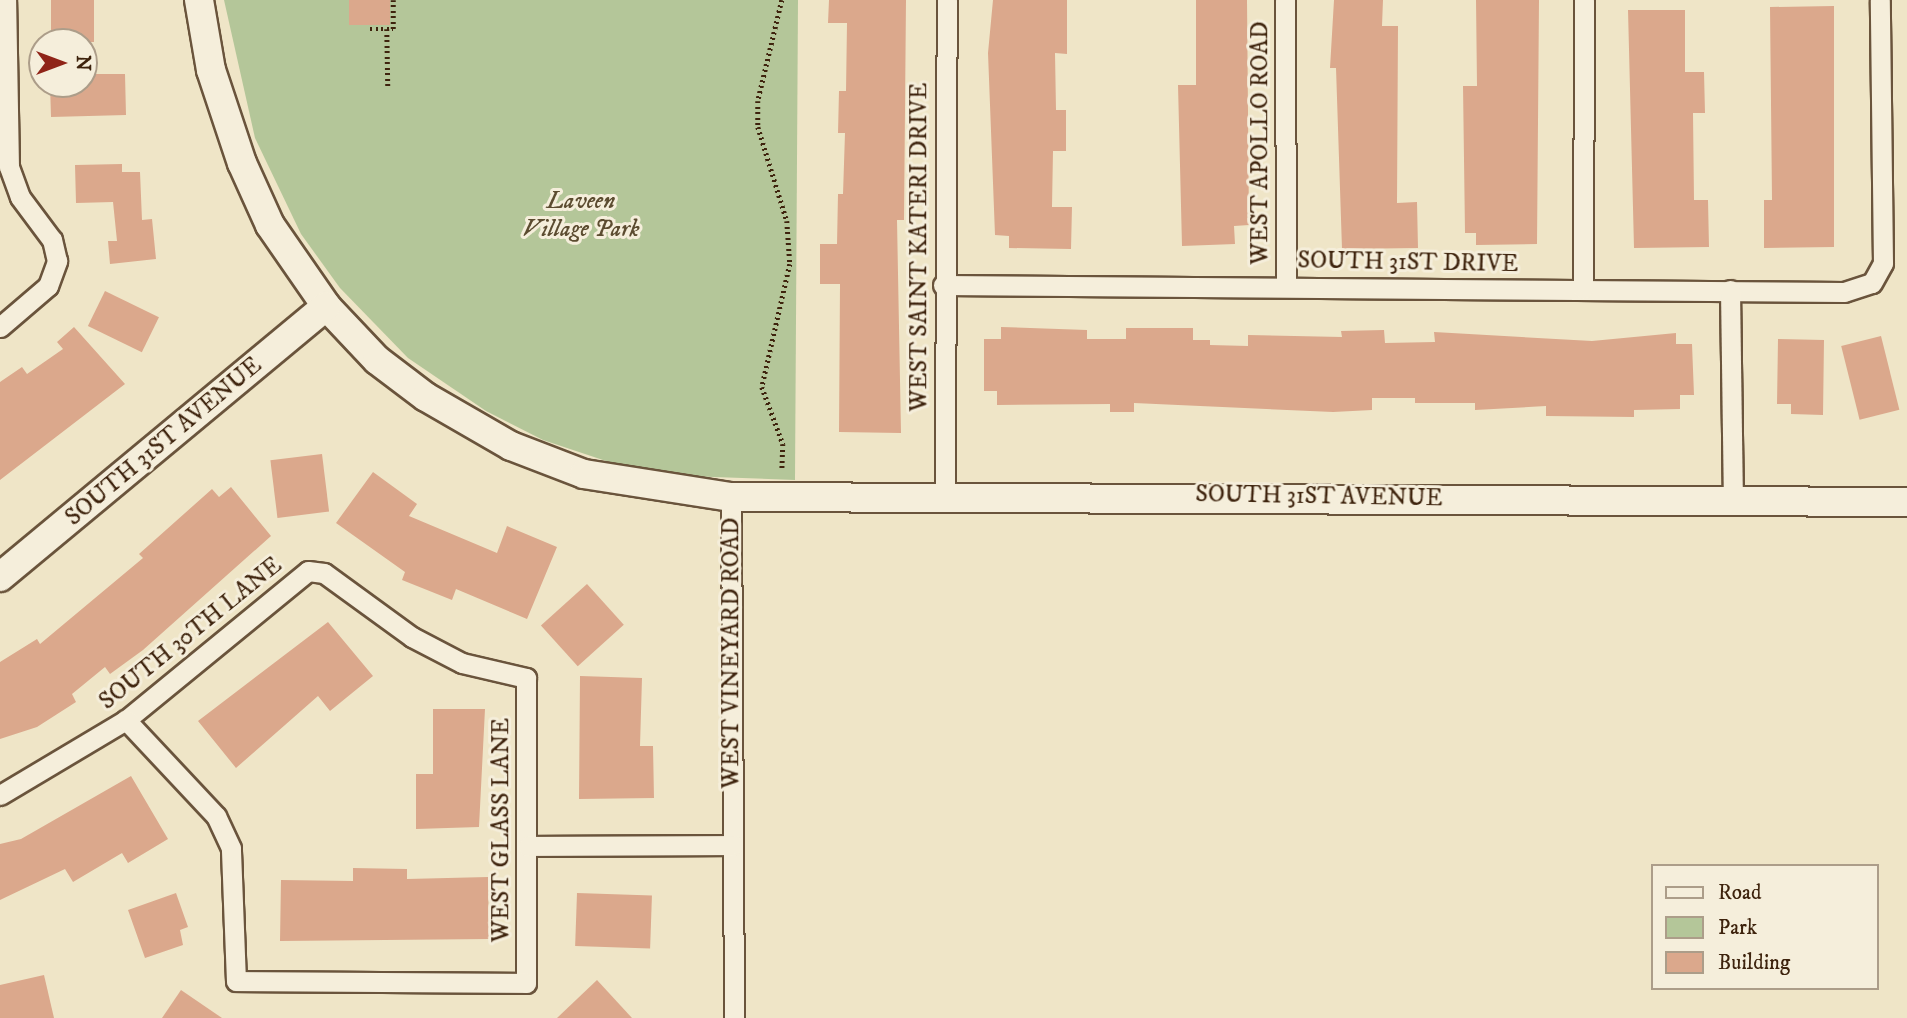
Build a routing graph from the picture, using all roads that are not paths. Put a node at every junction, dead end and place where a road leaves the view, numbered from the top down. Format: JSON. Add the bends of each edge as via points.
{"nodes":[{"id":1,"x":6,"y":0,"type":"edge"},
{"id":2,"x":199,"y":0,"type":"edge"},
{"id":3,"x":947,"y":0,"type":"edge"},
{"id":4,"x":1285,"y":0,"type":"edge"},
{"id":5,"x":1584,"y":0,"type":"edge"},
{"id":6,"x":1880,"y":0,"type":"edge"},
{"id":7,"x":943,"y":285,"type":"junction"},
{"id":8,"x":1286,"y":286,"type":"junction"},
{"id":9,"x":1583,"y":289,"type":"junction"},
{"id":10,"x":1730,"y":290,"type":"junction"},
{"id":11,"x":326,"y":306,"type":"junction"},
{"id":12,"x":0,"y":327,"type":"edge"},
{"id":13,"x":944,"y":494,"type":"junction"},
{"id":14,"x":731,"y":497,"type":"junction"},
{"id":15,"x":1733,"y":501,"type":"junction"},
{"id":16,"x":1907,"y":502,"type":"edge"},
{"id":17,"x":0,"y":577,"type":"edge"},
{"id":18,"x":526,"y":678,"type":"joint"},
{"id":19,"x":125,"y":720,"type":"junction"},
{"id":20,"x":0,"y":794,"type":"edge"},
{"id":21,"x":733,"y":845,"type":"junction"},
{"id":22,"x":528,"y":846,"type":"junction"},
{"id":23,"x":734,"y":1018,"type":"edge"}],
"edges":[{"from":1,"to":12,"type":"street","via":[[9,167],[20,197],[52,240],[57,261],[48,286]]},
{"from":2,"to":11,"type":"street","name":"WEST VINEYARD ROAD","via":[[211,70],[242,163],[270,225]]},
{"from":3,"to":7,"type":"street","name":"WEST SAINT KATERI DRIVE"},
{"from":4,"to":8,"type":"street","name":"WEST APOLLO ROAD"},
{"from":5,"to":9,"type":"street"},
{"from":6,"to":10,"type":"street","name":"SOUTH 31ST DRIVE","via":[[1883,263],[1872,284],[1844,292]]},
{"from":7,"to":8,"type":"street","name":"SOUTH 31ST DRIVE"},
{"from":7,"to":13,"type":"street","name":"WEST SAINT KATERI DRIVE"},
{"from":8,"to":9,"type":"street","name":"SOUTH 31ST DRIVE"},
{"from":9,"to":10,"type":"street","name":"SOUTH 31ST DRIVE"},
{"from":10,"to":15,"type":"street"},
{"from":11,"to":14,"type":"street","name":"WEST VINEYARD ROAD","via":[[387,367],[510,446],[584,474]]},
{"from":11,"to":17,"type":"street","name":"SOUTH 31ST AVENUE"},
{"from":13,"to":14,"type":"street","name":"SOUTH 31ST AVENUE"},
{"from":13,"to":15,"type":"street","name":"SOUTH 31ST AVENUE"},
{"from":14,"to":21,"type":"street","name":"WEST VINEYARD ROAD"},
{"from":15,"to":16,"type":"street","name":"SOUTH 31ST AVENUE"},
{"from":18,"to":19,"type":"street","name":"SOUTH 30TH LANE","via":[[462,663],[411,637],[324,573],[309,571]]},
{"from":18,"to":22,"type":"street","name":"WEST GLASS LANE"},
{"from":19,"to":20,"type":"street","name":"SOUTH 30TH LANE"},
{"from":19,"to":22,"type":"street","name":"WEST GLASS LANE","via":[[216,816],[231,848],[236,981],[526,983]]},
{"from":21,"to":22,"type":"street"},
{"from":21,"to":23,"type":"street","name":"WEST VINEYARD ROAD"}]}
